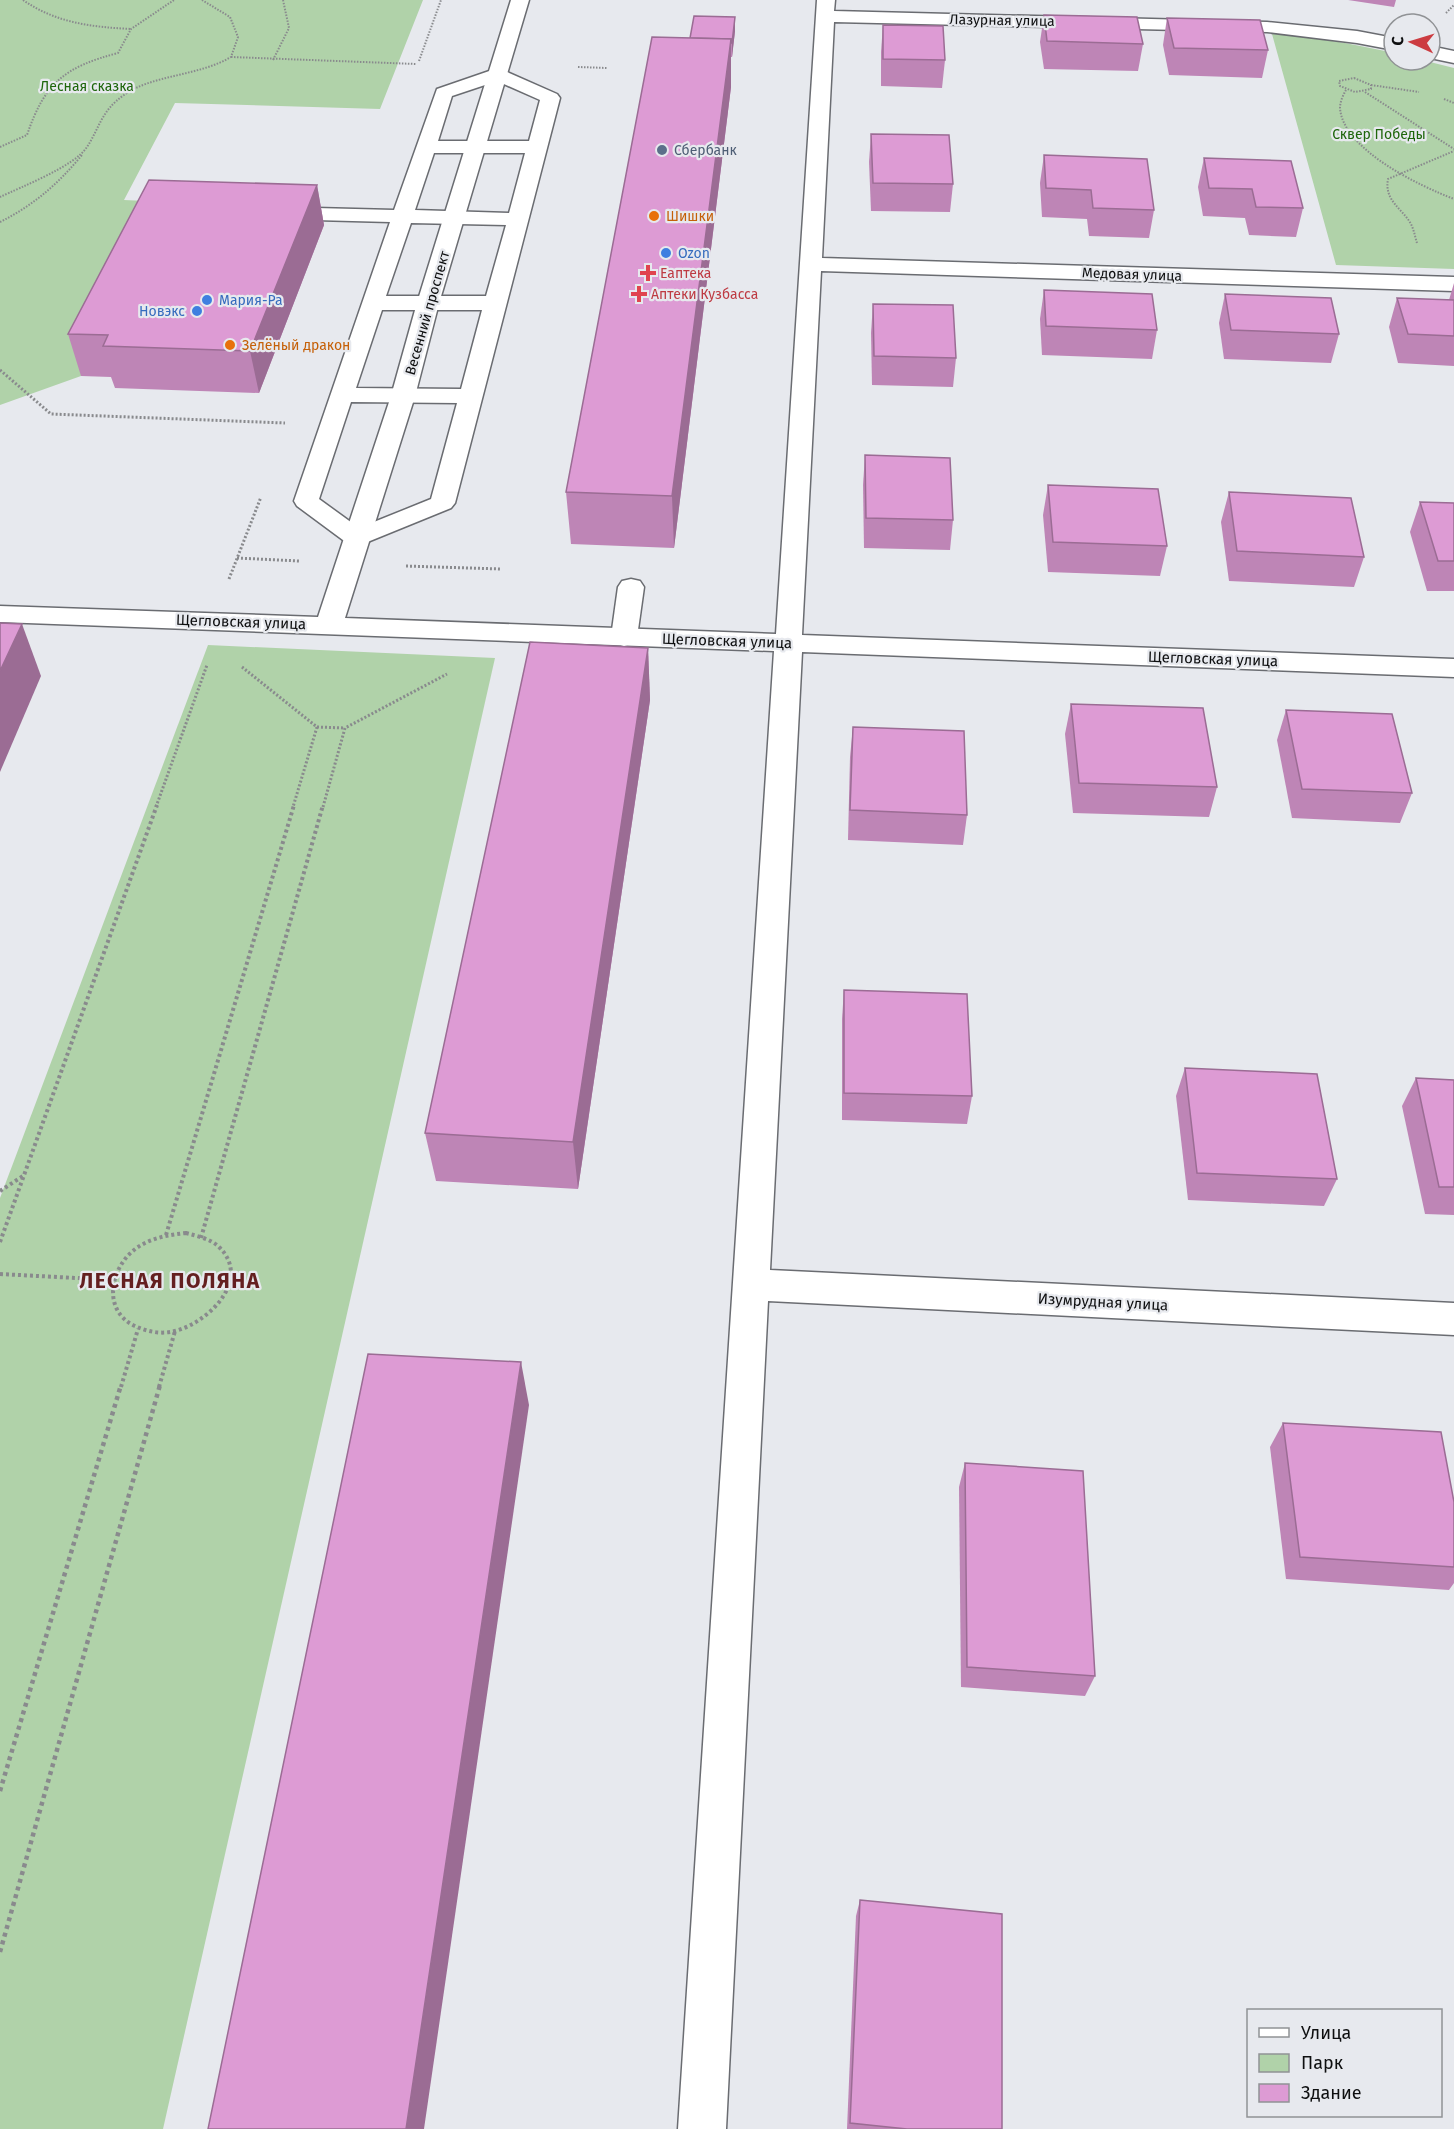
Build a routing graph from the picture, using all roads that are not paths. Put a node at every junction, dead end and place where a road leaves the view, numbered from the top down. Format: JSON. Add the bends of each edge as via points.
{"nodes":[{"id":1,"x":520,"y":0,"type":"edge"},
{"id":2,"x":826,"y":8,"type":"edge"},
{"id":3,"x":1382,"y":42,"type":"edge"},
{"id":4,"x":498,"y":74,"type":"junction"},
{"id":5,"x":477,"y":146,"type":"junction"},
{"id":6,"x":426,"y":147,"type":"junction"},
{"id":7,"x":537,"y":147,"type":"junction"},
{"id":8,"x":254,"y":212,"type":"edge"},
{"id":9,"x":402,"y":216,"type":"junction"},
{"id":10,"x":455,"y":217,"type":"junction"},
{"id":11,"x":518,"y":219,"type":"junction"},
{"id":12,"x":810,"y":264,"type":"junction"},
{"id":13,"x":1454,"y":284,"type":"edge"},
{"id":14,"x":373,"y":303,"type":"junction"},
{"id":15,"x":428,"y":303,"type":"junction"},
{"id":16,"x":495,"y":303,"type":"junction"},
{"id":17,"x":341,"y":394,"type":"junction"},
{"id":18,"x":403,"y":396,"type":"junction"},
{"id":19,"x":470,"y":396,"type":"junction"},
{"id":20,"x":356,"y":538,"type":"junction"},
{"id":21,"x":631,"y":587,"type":"dead end"},
{"id":22,"x":0,"y":614,"type":"edge"},
{"id":23,"x":329,"y":626,"type":"junction"},
{"id":24,"x":624,"y":637,"type":"junction"},
{"id":25,"x":788,"y":643,"type":"junction"},
{"id":26,"x":1454,"y":668,"type":"edge"},
{"id":27,"x":751,"y":1285,"type":"junction"},
{"id":28,"x":1454,"y":1319,"type":"edge"},
{"id":29,"x":702,"y":2129,"type":"edge"}],
"edges":[{"from":1,"to":4,"type":"street","name":"Весенний проспект"},
{"from":2,"to":3,"type":"street","name":"Лазурная улица","via":[[1267,27]]},
{"from":2,"to":12,"type":"street"},
{"from":4,"to":5,"type":"street","name":"Весенний проспект"},
{"from":4,"to":6,"type":"street","via":[[444,93]]},
{"from":4,"to":7,"type":"street","via":[[550,98]]},
{"from":5,"to":6,"type":"street"},
{"from":5,"to":7,"type":"street"},
{"from":5,"to":10,"type":"street","name":"Весенний проспект"},
{"from":6,"to":9,"type":"street"},
{"from":7,"to":11,"type":"street"},
{"from":8,"to":9,"type":"street"},
{"from":9,"to":10,"type":"street"},
{"from":9,"to":14,"type":"street"},
{"from":10,"to":11,"type":"street"},
{"from":10,"to":15,"type":"street","name":"Весенний проспект"},
{"from":11,"to":16,"type":"street"},
{"from":12,"to":13,"type":"street","name":"Медовая улица"},
{"from":12,"to":25,"type":"street"},
{"from":14,"to":15,"type":"street"},
{"from":14,"to":17,"type":"street"},
{"from":15,"to":16,"type":"street"},
{"from":15,"to":18,"type":"street","name":"Весенний проспект"},
{"from":16,"to":19,"type":"street"},
{"from":17,"to":18,"type":"street"},
{"from":17,"to":20,"type":"street","via":[[306,501]]},
{"from":18,"to":19,"type":"street"},
{"from":18,"to":20,"type":"street","name":"Весенний проспект"},
{"from":19,"to":20,"type":"street","via":[[442,503]]},
{"from":20,"to":23,"type":"street","name":"Весенний проспект"},
{"from":21,"to":24,"type":"street"},
{"from":22,"to":23,"type":"street","name":"Щегловская улица","via":[[214,633]]},
{"from":23,"to":24,"type":"street","name":"Щегловская улица"},
{"from":24,"to":25,"type":"street","name":"Щегловская улица"},
{"from":25,"to":26,"type":"street","name":"Щегловская улица"},
{"from":25,"to":27,"type":"street"},
{"from":27,"to":28,"type":"street","name":"Изумрудная улица"},
{"from":27,"to":29,"type":"street"}]}
